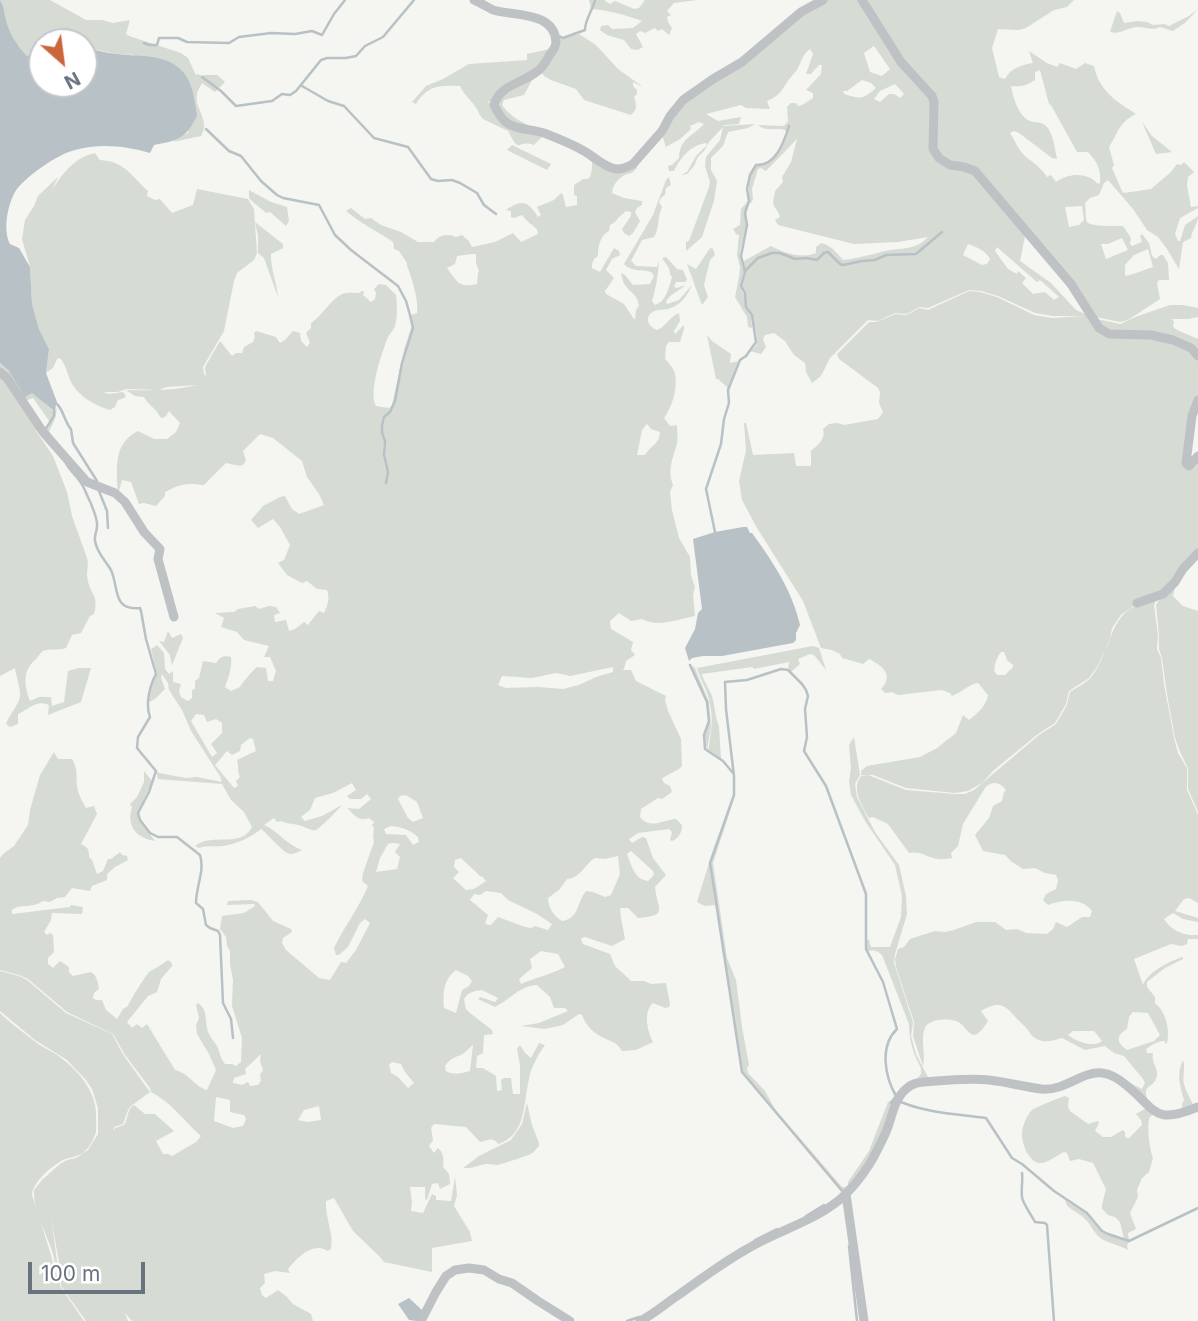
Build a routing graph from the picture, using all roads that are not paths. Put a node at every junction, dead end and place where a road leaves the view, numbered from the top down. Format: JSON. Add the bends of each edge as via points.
{"nodes":[{"id":1,"x":474,"y":0,"type":"edge"},
{"id":2,"x":823,"y":0,"type":"edge"},
{"id":3,"x":862,"y":0,"type":"edge"},
{"id":4,"x":1198,"y":356,"type":"edge"},
{"id":5,"x":0,"y":372,"type":"edge"},
{"id":6,"x":1198,"y":400,"type":"edge"},
{"id":7,"x":1198,"y":456,"type":"edge"},
{"id":8,"x":1198,"y":553,"type":"edge"},
{"id":9,"x":1137,"y":603,"type":"dead end"},
{"id":10,"x":174,"y":617,"type":"dead end"},
{"id":11,"x":1198,"y":1107,"type":"edge"},
{"id":12,"x":846,"y":1194,"type":"junction"},
{"id":13,"x":421,"y":1321,"type":"edge"},
{"id":14,"x":570,"y":1321,"type":"edge"},
{"id":15,"x":640,"y":1321,"type":"edge"},
{"id":16,"x":863,"y":1321,"type":"edge"}],
"edges":[{"from":1,"to":2,"type":"street","via":[[495,10],[542,20],[556,42],[539,70],[498,96],[494,106],[507,124],[544,133],[617,169],[633,164],[683,100]]},
{"from":3,"to":4,"type":"street","via":[[901,62],[932,96],[933,149],[939,158],[975,171],[1072,284],[1099,328],[1109,334],[1173,340]]},
{"from":5,"to":10,"type":"street","via":[[87,482],[125,502],[160,548],[158,559]]},
{"from":6,"to":7,"type":"street","via":[[1186,463],[1189,466]]},
{"from":8,"to":9,"type":"street","via":[[1163,594]]},
{"from":11,"to":12,"type":"street","via":[[1160,1115],[1105,1073],[1089,1074],[1050,1089],[986,1079],[921,1082],[908,1086],[900,1096],[872,1161]]},
{"from":12,"to":15,"type":"street","via":[[802,1224],[744,1250]]},
{"from":12,"to":16,"type":"street"},
{"from":13,"to":14,"type":"street","via":[[446,1276],[469,1268],[512,1283]]}]}
